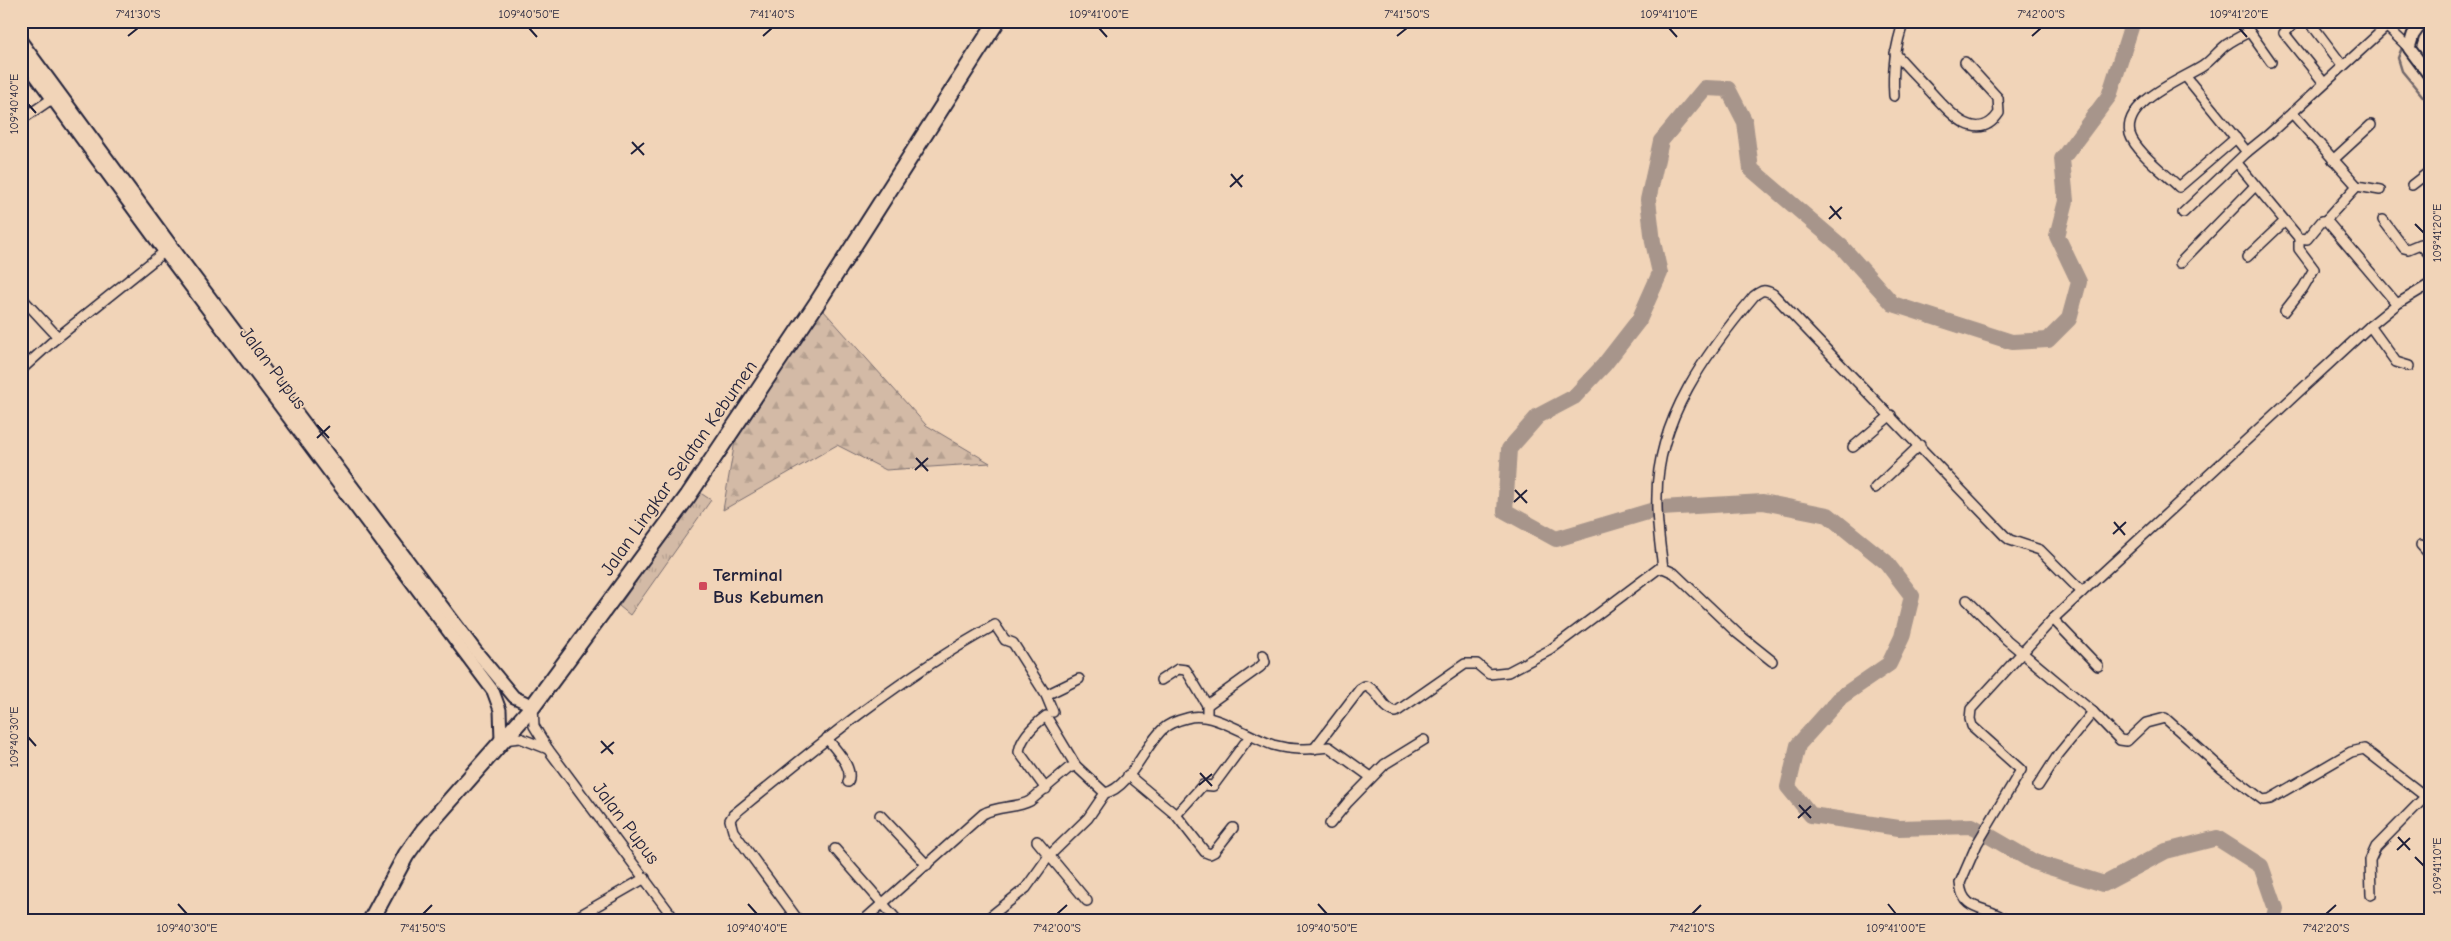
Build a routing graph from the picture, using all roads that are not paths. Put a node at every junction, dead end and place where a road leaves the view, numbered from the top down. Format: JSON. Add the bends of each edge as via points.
{"nodes":[{"id":1,"x":997,"y":21,"type":"edge"},
{"id":2,"x":1904,"y":21,"type":"edge"},
{"id":3,"x":2242,"y":21,"type":"edge"},
{"id":4,"x":2297,"y":21,"type":"edge"},
{"id":5,"x":2309,"y":21,"type":"edge"},
{"id":6,"x":2423,"y":21,"type":"edge"},
{"id":7,"x":2384,"y":24,"type":"edge"},
{"id":8,"x":2249,"y":32,"type":"junction"},
{"id":9,"x":21,"y":41,"type":"edge"},
{"id":10,"x":2408,"y":47,"type":"junction"},
{"id":11,"x":1895,"y":53,"type":"junction"},
{"id":12,"x":21,"y":56,"type":"edge"},
{"id":13,"x":1965,"y":62,"type":"dead end"},
{"id":14,"x":2271,"y":62,"type":"dead end"},
{"id":15,"x":2343,"y":66,"type":"junction"},
{"id":16,"x":2430,"y":76,"type":"edge"},
{"id":17,"x":2186,"y":77,"type":"junction"},
{"id":18,"x":2324,"y":83,"type":"junction"},
{"id":19,"x":56,"y":96,"type":"junction"},
{"id":20,"x":1894,"y":96,"type":"dead end"},
{"id":21,"x":2292,"y":113,"type":"junction"},
{"id":22,"x":21,"y":120,"type":"edge"},
{"id":23,"x":2371,"y":125,"type":"dead end"},
{"id":24,"x":2236,"y":138,"type":"junction"},
{"id":25,"x":2246,"y":152,"type":"junction"},
{"id":26,"x":2333,"y":160,"type":"junction"},
{"id":27,"x":2237,"y":163,"type":"junction"},
{"id":28,"x":2430,"y":171,"type":"edge"},
{"id":29,"x":2412,"y":185,"type":"dead end"},
{"id":30,"x":2255,"y":186,"type":"junction"},
{"id":31,"x":2357,"y":186,"type":"junction"},
{"id":32,"x":2380,"y":190,"type":"dead end"},
{"id":33,"x":2183,"y":213,"type":"dead end"},
{"id":34,"x":2326,"y":220,"type":"junction"},
{"id":35,"x":2383,"y":220,"type":"dead end"},
{"id":36,"x":2284,"y":222,"type":"junction"},
{"id":37,"x":2299,"y":238,"type":"junction"},
{"id":38,"x":168,"y":249,"type":"junction"},
{"id":39,"x":2430,"y":255,"type":"edge"},
{"id":40,"x":2247,"y":258,"type":"dead end"},
{"id":41,"x":2180,"y":263,"type":"dead end"},
{"id":42,"x":2430,"y":284,"type":"edge"},
{"id":43,"x":21,"y":297,"type":"edge"},
{"id":44,"x":2397,"y":304,"type":"junction"},
{"id":45,"x":2285,"y":311,"type":"dead end"},
{"id":46,"x":2370,"y":326,"type":"junction"},
{"id":47,"x":58,"y":337,"type":"junction"},
{"id":48,"x":2409,"y":366,"type":"dead end"},
{"id":49,"x":21,"y":370,"type":"edge"},
{"id":50,"x":1890,"y":414,"type":"junction"},
{"id":51,"x":1920,"y":445,"type":"junction"},
{"id":52,"x":1853,"y":447,"type":"dead end"},
{"id":53,"x":1875,"y":488,"type":"dead end"},
{"id":54,"x":2421,"y":545,"type":"dead end"},
{"id":55,"x":2430,"y":555,"type":"edge"},
{"id":56,"x":1663,"y":568,"type":"junction"},
{"id":57,"x":2082,"y":592,"type":"junction"},
{"id":58,"x":1967,"y":600,"type":"dead end"},
{"id":59,"x":2053,"y":619,"type":"junction"},
{"id":60,"x":2022,"y":652,"type":"junction"},
{"id":61,"x":1263,"y":655,"type":"dead end"},
{"id":62,"x":1772,"y":661,"type":"dead end"},
{"id":63,"x":2098,"y":666,"type":"dead end"},
{"id":64,"x":1079,"y":679,"type":"dead end"},
{"id":65,"x":1162,"y":680,"type":"dead end"},
{"id":66,"x":1046,"y":695,"type":"junction"},
{"id":67,"x":1207,"y":705,"type":"junction"},
{"id":68,"x":533,"y":706,"type":"junction"},
{"id":69,"x":2093,"y":712,"type":"junction"},
{"id":70,"x":1053,"y":713,"type":"junction"},
{"id":71,"x":1207,"y":717,"type":"junction"},
{"id":72,"x":1250,"y":736,"type":"junction"},
{"id":73,"x":827,"y":738,"type":"junction"},
{"id":74,"x":501,"y":740,"type":"junction"},
{"id":75,"x":1424,"y":740,"type":"dead end"},
{"id":76,"x":548,"y":749,"type":"junction"},
{"id":77,"x":1314,"y":749,"type":"junction"},
{"id":78,"x":1076,"y":766,"type":"junction"},
{"id":79,"x":1128,"y":775,"type":"junction"},
{"id":80,"x":1371,"y":777,"type":"junction"},
{"id":81,"x":848,"y":782,"type":"dead end"},
{"id":82,"x":2038,"y":786,"type":"dead end"},
{"id":83,"x":1046,"y":789,"type":"junction"},
{"id":84,"x":1105,"y":793,"type":"junction"},
{"id":85,"x":2428,"y":796,"type":"edge"},
{"id":86,"x":880,"y":815,"type":"dead end"},
{"id":87,"x":1176,"y":815,"type":"junction"},
{"id":88,"x":1330,"y":824,"type":"dead end"},
{"id":89,"x":1233,"y":828,"type":"dead end"},
{"id":90,"x":1037,"y":841,"type":"dead end"},
{"id":91,"x":834,"y":849,"type":"dead end"},
{"id":92,"x":1049,"y":856,"type":"junction"},
{"id":93,"x":927,"y":865,"type":"junction"},
{"id":94,"x":645,"y":878,"type":"junction"},
{"id":95,"x":2371,"y":895,"type":"dead end"},
{"id":96,"x":1087,"y":901,"type":"dead end"},
{"id":97,"x":884,"y":904,"type":"junction"},
{"id":98,"x":371,"y":920,"type":"edge"},
{"id":99,"x":572,"y":920,"type":"edge"},
{"id":100,"x":675,"y":920,"type":"edge"},
{"id":101,"x":798,"y":920,"type":"edge"},
{"id":102,"x":864,"y":920,"type":"edge"},
{"id":103,"x":897,"y":920,"type":"edge"},
{"id":104,"x":986,"y":920,"type":"edge"},
{"id":105,"x":2005,"y":920,"type":"edge"}],
"edges":[{"from":1,"to":68,"type":"highway","name":"Jalan Lingkar Selatan Kebumen","via":[[722,447]]},
{"from":2,"to":11,"type":"street"},
{"from":3,"to":8,"type":"street"},
{"from":4,"to":18,"type":"street","via":[[2284,33]]},
{"from":5,"to":15,"type":"street"},
{"from":6,"to":10,"type":"street"},
{"from":7,"to":10,"type":"street"},
{"from":7,"to":15,"type":"street"},
{"from":8,"to":14,"type":"street"},
{"from":8,"to":17,"type":"street","via":[[2230,42]]},
{"from":9,"to":19,"type":"street","name":"Jalan Pupus"},
{"from":10,"to":16,"type":"street"},
{"from":11,"to":13,"type":"street","via":[[1956,119],[1980,127],[1989,124],[1999,113],[1998,98]]},
{"from":11,"to":20,"type":"street"},
{"from":12,"to":19,"type":"street","name":"Jalan Pupus"},
{"from":15,"to":18,"type":"street"},
{"from":17,"to":24,"type":"street"},
{"from":17,"to":24,"type":"street","via":[[2152,94],[2138,109],[2131,121],[2130,132],[2139,148],[2179,187]]},
{"from":18,"to":21,"type":"street"},
{"from":19,"to":22,"type":"street"},
{"from":19,"to":38,"type":"street","name":"Jalan Pupus"},
{"from":21,"to":25,"type":"street"},
{"from":21,"to":26,"type":"street"},
{"from":23,"to":26,"type":"street"},
{"from":24,"to":25,"type":"street"},
{"from":25,"to":27,"type":"street"},
{"from":26,"to":31,"type":"street"},
{"from":27,"to":30,"type":"street"},
{"from":27,"to":33,"type":"street"},
{"from":28,"to":29,"type":"street"},
{"from":30,"to":36,"type":"street"},
{"from":30,"to":41,"type":"street"},
{"from":31,"to":32,"type":"street"},
{"from":31,"to":34,"type":"street"},
{"from":34,"to":37,"type":"street","via":[[2307,239]]},
{"from":34,"to":44,"type":"street"},
{"from":35,"to":39,"type":"street","via":[[2404,248],[2420,244]]},
{"from":36,"to":37,"type":"street"},
{"from":36,"to":40,"type":"street"},
{"from":37,"to":45,"type":"street","via":[[2299,249],[2314,270]]},
{"from":38,"to":47,"type":"street"},
{"from":38,"to":68,"type":"street","name":"Jalan Pupus","via":[[476,650],[514,697]]},
{"from":38,"to":74,"type":"street","name":"Jalan Pupus","via":[[493,691],[500,710]]},
{"from":42,"to":44,"type":"street"},
{"from":43,"to":47,"type":"street"},
{"from":44,"to":46,"type":"street"},
{"from":46,"to":48,"type":"street","via":[[2396,362]]},
{"from":46,"to":57,"type":"street"},
{"from":47,"to":49,"type":"street"},
{"from":50,"to":51,"type":"street"},
{"from":50,"to":52,"type":"street"},
{"from":50,"to":56,"type":"street","via":[[1773,294],[1762,290],[1727,328],[1692,378],[1675,415],[1662,458],[1656,494]]},
{"from":51,"to":53,"type":"street"},
{"from":51,"to":57,"type":"street","via":[[2005,536],[2040,550]]},
{"from":54,"to":55,"type":"street"},
{"from":56,"to":62,"type":"street","via":[[1674,573],[1737,633]]},
{"from":56,"to":77,"type":"street","via":[[1641,580],[1550,650],[1508,672],[1489,674],[1477,664],[1465,664],[1396,712],[1384,706],[1371,688],[1365,686]]},
{"from":57,"to":59,"type":"street"},
{"from":58,"to":60,"type":"street"},
{"from":59,"to":60,"type":"street"},
{"from":59,"to":63,"type":"street"},
{"from":60,"to":69,"type":"street"},
{"from":60,"to":105,"type":"street","via":[[1969,715],[1972,726],[2021,770],[1990,818],[1960,887],[1973,907],[1995,912]]},
{"from":61,"to":67,"type":"street","via":[[1265,662],[1260,667]]},
{"from":64,"to":66,"type":"street"},
{"from":65,"to":67,"type":"street","via":[[1182,668]]},
{"from":66,"to":70,"type":"street"},
{"from":66,"to":73,"type":"street","via":[[1013,643],[1005,640],[995,625],[917,674]]},
{"from":67,"to":71,"type":"street"},
{"from":68,"to":74,"type":"highway","name":"Jalan Lingkar Selatan Kebumen"},
{"from":68,"to":76,"type":"street","name":"Jalan Pupus","via":[[534,726]]},
{"from":69,"to":82,"type":"street"},
{"from":69,"to":85,"type":"street","via":[[2123,741],[2146,723],[2165,718],[2263,800],[2358,749],[2377,757]]},
{"from":70,"to":78,"type":"street"},
{"from":70,"to":83,"type":"street","via":[[1030,730],[1019,752]]},
{"from":71,"to":72,"type":"street"},
{"from":71,"to":79,"type":"street","via":[[1188,718],[1162,729]]},
{"from":72,"to":77,"type":"street","via":[[1287,748]]},
{"from":72,"to":87,"type":"street","via":[[1213,786],[1203,785]]},
{"from":73,"to":81,"type":"street","via":[[849,768],[851,776]]},
{"from":73,"to":101,"type":"street","via":[[730,820],[733,831]]},
{"from":74,"to":76,"type":"street","via":[[520,738]]},
{"from":74,"to":98,"type":"highway","name":"Jalan Lingkar Selatan Kebumen","via":[[406,855]]},
{"from":75,"to":80,"type":"street","via":[[1385,764]]},
{"from":76,"to":94,"type":"street","name":"Jalan Pupus"},
{"from":77,"to":80,"type":"street","via":[[1329,747]]},
{"from":78,"to":83,"type":"street","via":[[1069,768]]},
{"from":78,"to":84,"type":"street"},
{"from":79,"to":84,"type":"street","via":[[1112,791]]},
{"from":79,"to":87,"type":"street"},
{"from":80,"to":88,"type":"street"},
{"from":83,"to":93,"type":"street","via":[[1023,804],[983,814]]},
{"from":84,"to":92,"type":"street","via":[[1088,818]]},
{"from":85,"to":95,"type":"street","via":[[2376,847],[2370,860]]},
{"from":86,"to":93,"type":"street"},
{"from":87,"to":89,"type":"street","via":[[1194,840],[1210,854]]},
{"from":90,"to":92,"type":"street"},
{"from":91,"to":97,"type":"street"},
{"from":92,"to":96,"type":"street"},
{"from":92,"to":104,"type":"street","via":[[1020,895]]},
{"from":93,"to":97,"type":"street"},
{"from":94,"to":99,"type":"street"},
{"from":94,"to":100,"type":"street","name":"Jalan Pupus"},
{"from":97,"to":102,"type":"street"},
{"from":97,"to":103,"type":"street"}]}
